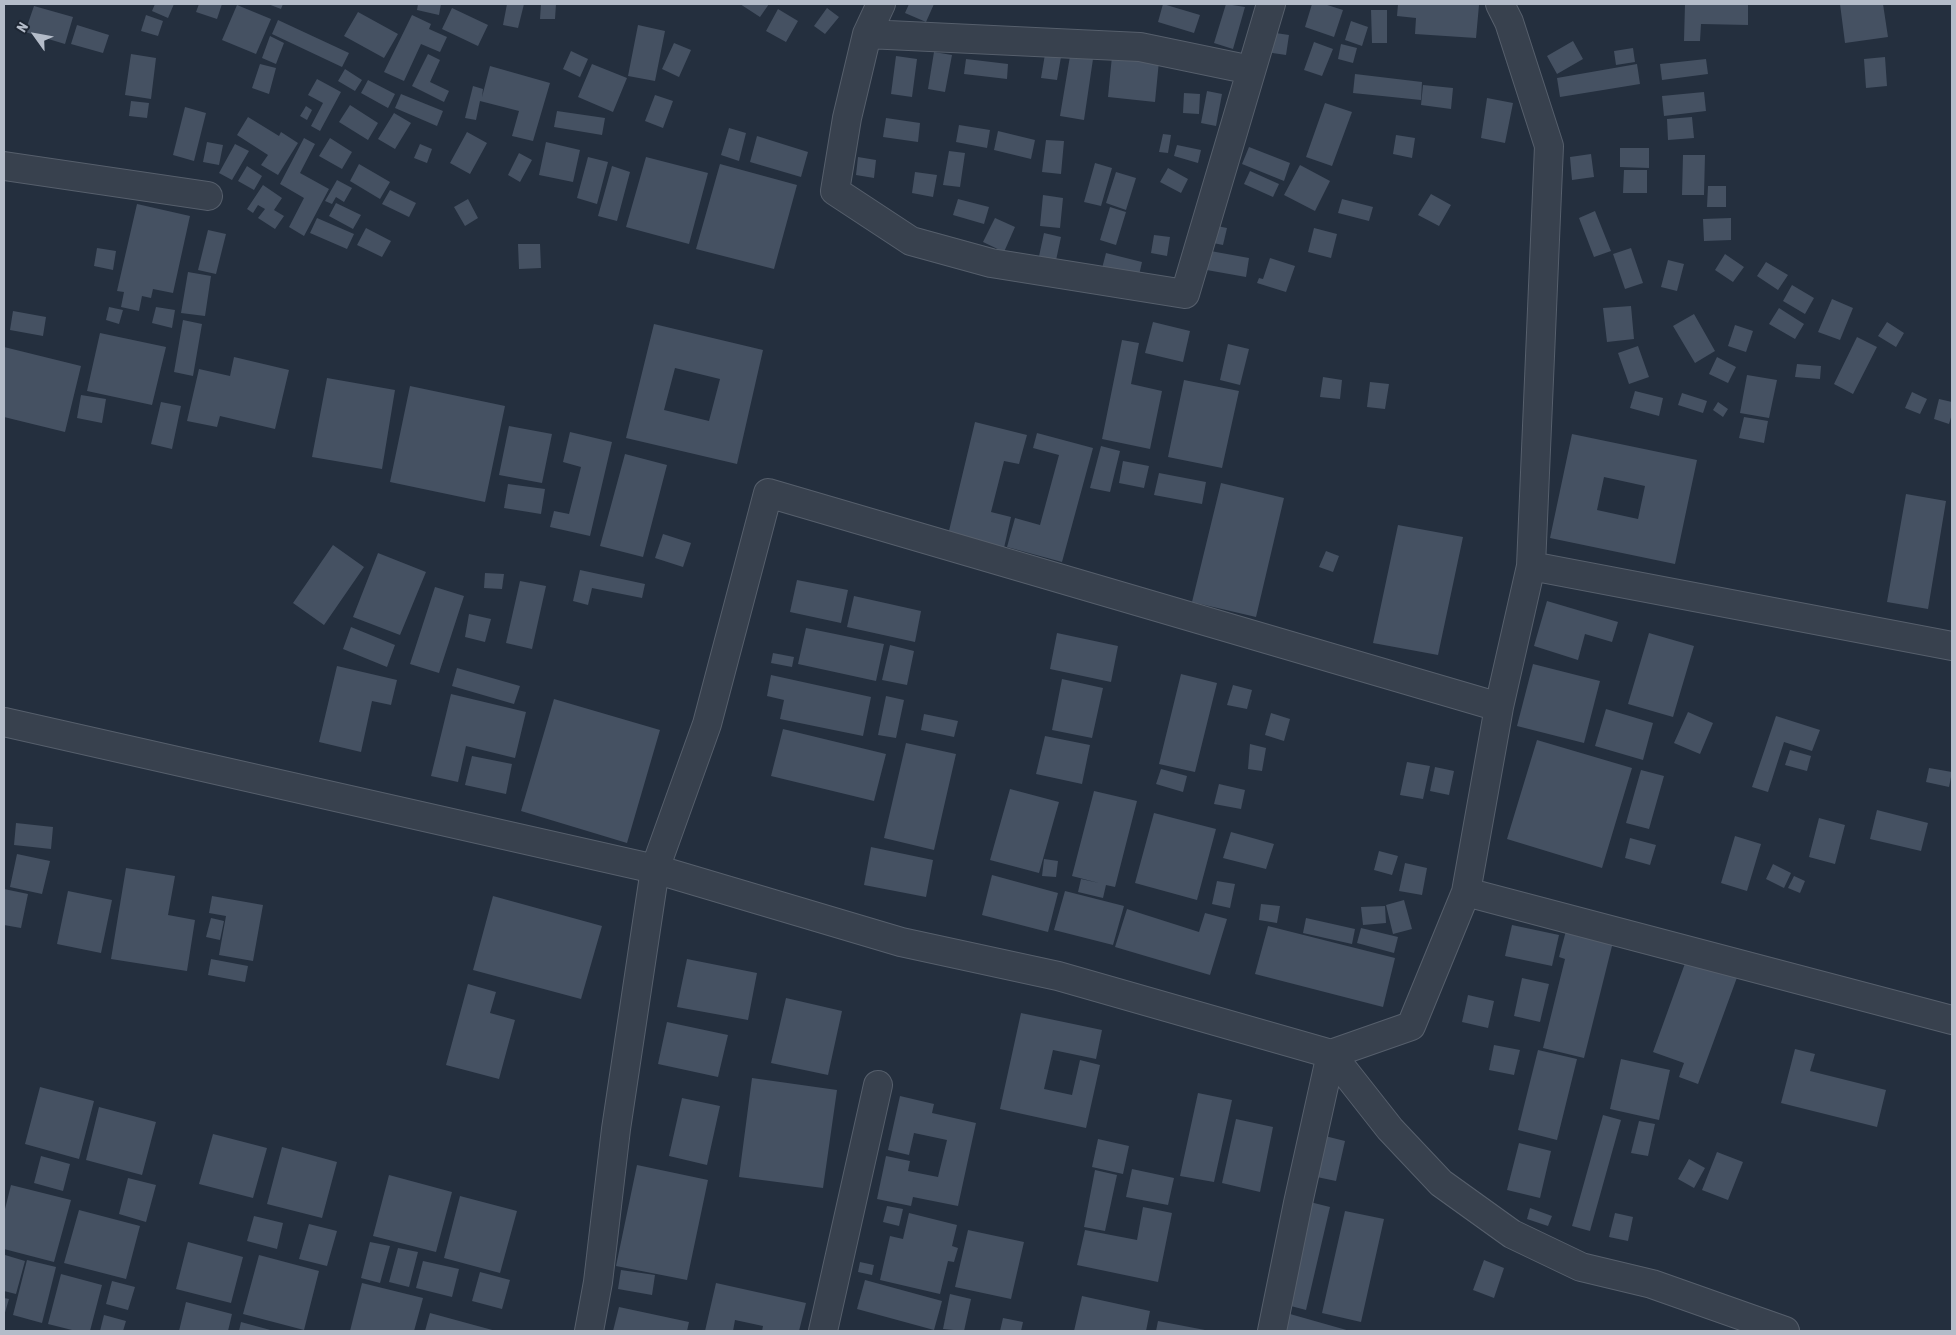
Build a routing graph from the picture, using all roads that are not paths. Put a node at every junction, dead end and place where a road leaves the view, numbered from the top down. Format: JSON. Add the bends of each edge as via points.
{"nodes":[{"id":1,"x":881,"y":4,"type":"edge"},
{"id":2,"x":1271,"y":4,"type":"edge"},
{"id":3,"x":1500,"y":4,"type":"edge"},
{"id":4,"x":867,"y":34,"type":"junction"},
{"id":5,"x":1251,"y":70,"type":"junction"},
{"id":6,"x":4,"y":166,"type":"edge"},
{"id":7,"x":208,"y":196,"type":"dead end"},
{"id":8,"x":1531,"y":566,"type":"junction"},
{"id":9,"x":1952,"y":646,"type":"edge"},
{"id":10,"x":1499,"y":707,"type":"junction"},
{"id":11,"x":4,"y":722,"type":"edge"},
{"id":12,"x":655,"y":868,"type":"junction"},
{"id":13,"x":1466,"y":892,"type":"junction"},
{"id":14,"x":1952,"y":1020,"type":"edge"},
{"id":15,"x":1331,"y":1054,"type":"junction"},
{"id":16,"x":878,"y":1085,"type":"dead end"},
{"id":17,"x":589,"y":1331,"type":"edge"},
{"id":18,"x":823,"y":1331,"type":"edge"},
{"id":19,"x":1272,"y":1331,"type":"edge"},
{"id":20,"x":1785,"y":1331,"type":"edge"}],
"edges":[{"from":1,"to":4,"type":"street"},
{"from":2,"to":5,"type":"street"},
{"from":3,"to":8,"type":"street","via":[[1509,22],[1549,146]]},
{"from":4,"to":5,"type":"street","via":[[1140,47]]},
{"from":4,"to":5,"type":"street","via":[[847,118],[835,191],[911,242],[991,263],[1185,294]]},
{"from":6,"to":7,"type":"street"},
{"from":8,"to":9,"type":"street"},
{"from":8,"to":10,"type":"street"},
{"from":10,"to":12,"type":"street","via":[[768,493],[707,724]]},
{"from":10,"to":13,"type":"street"},
{"from":11,"to":12,"type":"street"},
{"from":12,"to":15,"type":"street","via":[[901,942],[1058,976]]},
{"from":12,"to":17,"type":"street"},
{"from":13,"to":14,"type":"street"},
{"from":13,"to":15,"type":"street","via":[[1411,1026]]},
{"from":15,"to":19,"type":"street"},
{"from":15,"to":20,"type":"street","via":[[1390,1129],[1441,1183],[1512,1234],[1581,1266],[1652,1284]]},
{"from":16,"to":18,"type":"street"}]}
